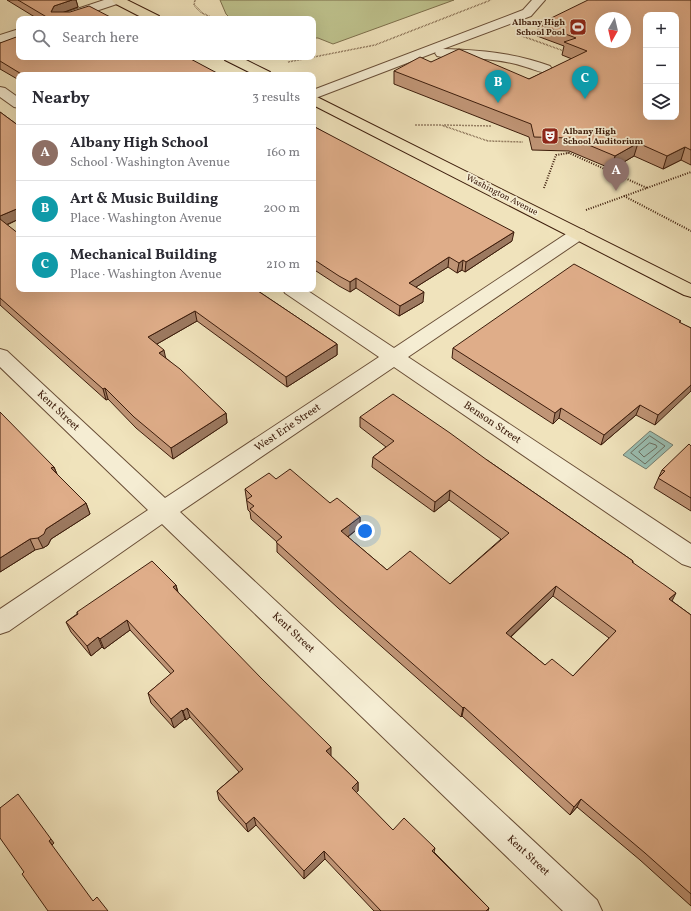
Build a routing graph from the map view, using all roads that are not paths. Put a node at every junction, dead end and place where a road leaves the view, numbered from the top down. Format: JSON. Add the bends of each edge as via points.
{"nodes":[{"id":1,"x":117,"y":0,"type":"edge"},
{"id":2,"x":539,"y":0,"type":"edge"},
{"id":3,"x":69,"y":16,"type":"edge"},
{"id":4,"x":149,"y":16,"type":"edge"},
{"id":5,"x":16,"y":34,"type":"edge"},
{"id":6,"x":0,"y":39,"type":"edge"},
{"id":7,"x":423,"y":52,"type":"junction"},
{"id":8,"x":236,"y":60,"type":"edge"},
{"id":9,"x":544,"y":69,"type":"dead end"},
{"id":10,"x":259,"y":72,"type":"edge"},
{"id":11,"x":0,"y":91,"type":"edge"},
{"id":12,"x":316,"y":94,"type":"edge"},
{"id":13,"x":316,"y":101,"type":"edge"},
{"id":14,"x":16,"y":102,"type":"edge"},
{"id":15,"x":578,"y":234,"type":"junction"},
{"id":16,"x":691,"y":291,"type":"edge"},
{"id":17,"x":296,"y":292,"type":"edge"},
{"id":18,"x":0,"y":356,"type":"edge"},
{"id":19,"x":394,"y":357,"type":"junction"},
{"id":20,"x":164,"y":511,"type":"junction"},
{"id":21,"x":691,"y":557,"type":"edge"},
{"id":22,"x":0,"y":623,"type":"edge"},
{"id":23,"x":586,"y":911,"type":"edge"}],
"edges":[{"from":1,"to":3,"type":"street"},
{"from":1,"to":4,"type":"main road"},
{"from":2,"to":7,"type":"street","via":[[527,13]]},
{"from":5,"to":6,"type":"street"},
{"from":7,"to":9,"type":"street","via":[[474,54],[510,59],[531,63]]},
{"from":7,"to":12,"type":"street"},
{"from":8,"to":10,"type":"main road"},
{"from":11,"to":14,"type":"street"},
{"from":13,"to":15,"type":"main road","name":"Washington Avenue"},
{"from":15,"to":16,"type":"main road","name":"Washington Avenue"},
{"from":15,"to":19,"type":"street","name":"West Erie Street"},
{"from":17,"to":19,"type":"street","name":"Benson Street"},
{"from":18,"to":20,"type":"street","name":"Kent Street"},
{"from":19,"to":20,"type":"street","name":"West Erie Street"},
{"from":19,"to":21,"type":"street","name":"Benson Street"},
{"from":20,"to":22,"type":"street","name":"West Erie Street"},
{"from":20,"to":23,"type":"street","name":"Kent Street"}]}
